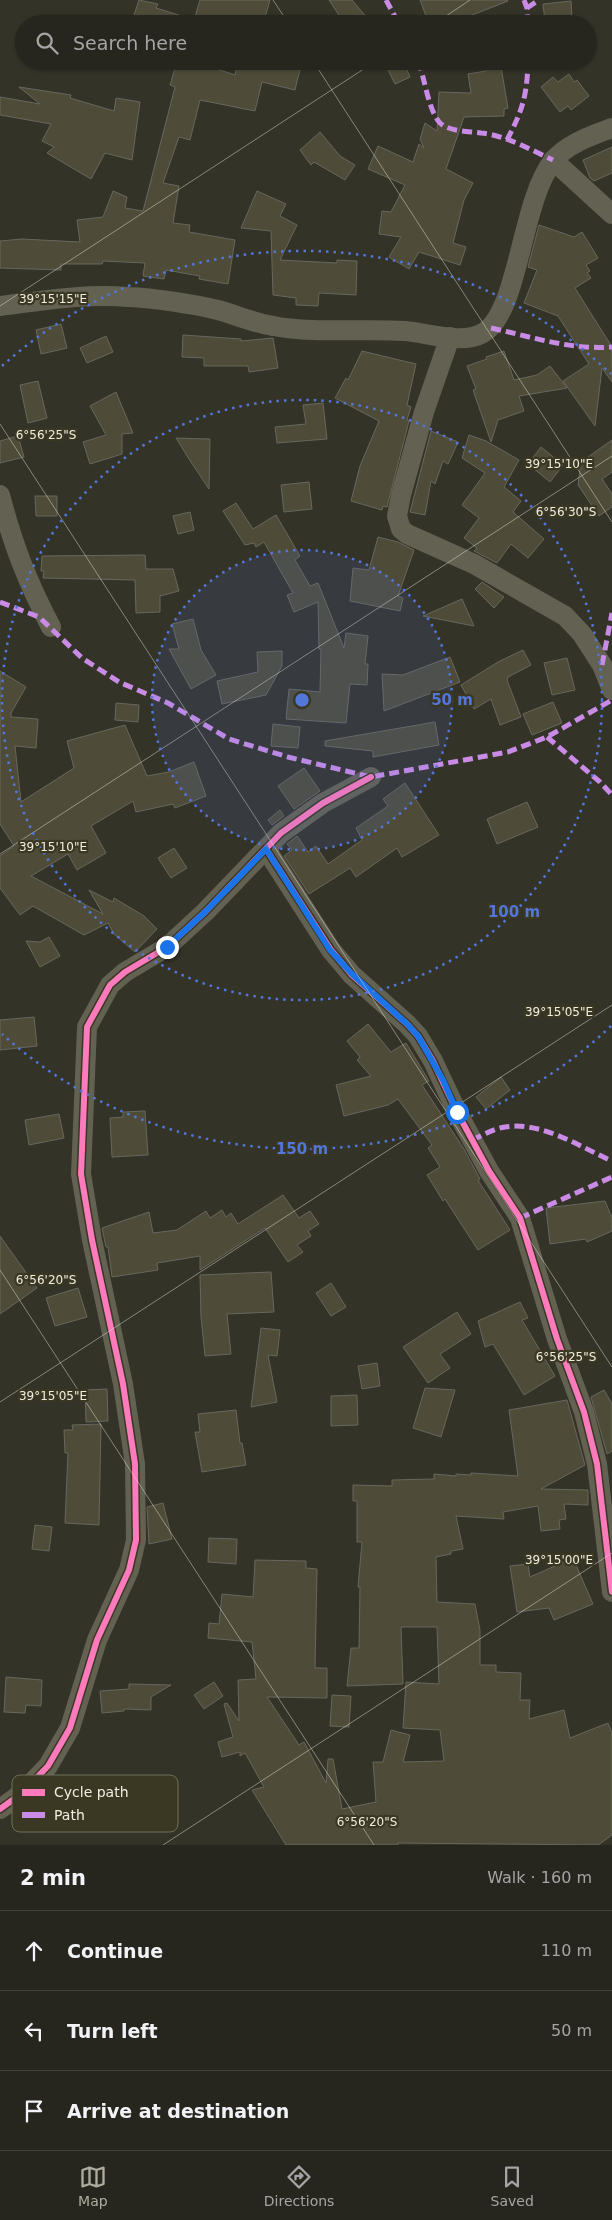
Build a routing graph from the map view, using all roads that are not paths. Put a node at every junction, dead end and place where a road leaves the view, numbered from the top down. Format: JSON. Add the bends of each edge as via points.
{"nodes":[{"id":1,"x":612,"y":128,"type":"edge"},
{"id":2,"x":553,"y":160,"type":"junction"},
{"id":3,"x":612,"y":214,"type":"edge"},
{"id":4,"x":0,"y":306,"type":"edge"},
{"id":5,"x":450,"y":336,"type":"junction"},
{"id":6,"x":0,"y":495,"type":"edge"},
{"id":7,"x":51,"y":627,"type":"dead end"},
{"id":8,"x":612,"y":690,"type":"edge"},
{"id":9,"x":371,"y":777,"type":"dead end"},
{"id":10,"x":266,"y":849,"type":"junction"},
{"id":11,"x":612,"y":1592,"type":"edge"},
{"id":12,"x":39,"y":1775,"type":"edge"},
{"id":13,"x":12,"y":1800,"type":"edge"},
{"id":14,"x":0,"y":1809,"type":"edge"}],
"edges":[{"from":1,"to":2,"type":"street","via":[[579,141]]},
{"from":2,"to":3,"type":"street"},
{"from":2,"to":5,"type":"street","via":[[537,188],[526,220],[499,319],[482,334],[462,338]]},
{"from":4,"to":5,"type":"street","via":[[128,296],[216,310],[273,326]]},
{"from":5,"to":8,"type":"street","via":[[401,494],[397,516],[401,529],[474,564],[565,616],[582,634],[602,666]]},
{"from":6,"to":7,"type":"street","via":[[28,583]]},
{"from":9,"to":10,"type":"street","via":[[323,803],[281,833]]},
{"from":10,"to":11,"type":"street","via":[[330,950],[418,1036],[485,1163],[520,1218],[584,1412],[597,1464]]},
{"from":10,"to":12,"type":"street","via":[[167,947],[110,985],[87,1027],[81,1174],[135,1464],[136,1540],[129,1570],[97,1640],[70,1728]]},
{"from":13,"to":14,"type":"street"}]}
